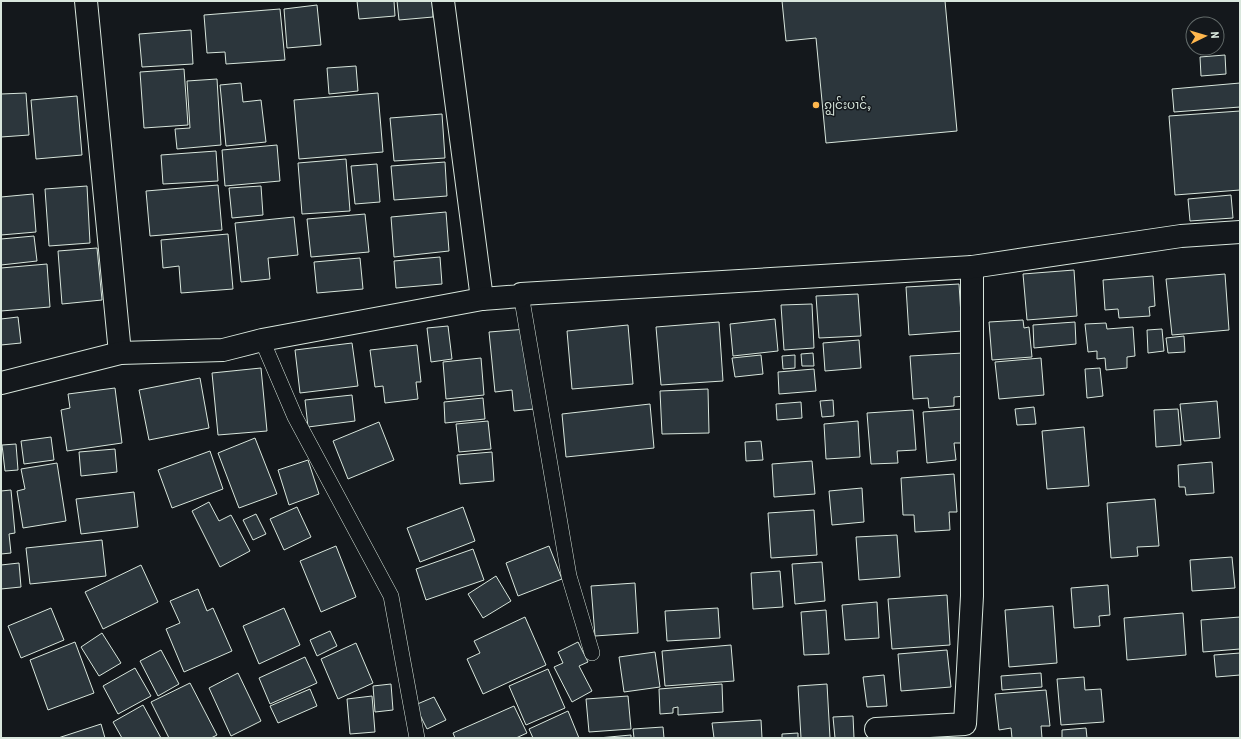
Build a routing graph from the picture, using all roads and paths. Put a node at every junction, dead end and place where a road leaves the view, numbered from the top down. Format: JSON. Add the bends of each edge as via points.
{"nodes":[{"id":1,"x":86,"y":1,"type":"edge"},
{"id":2,"x":443,"y":1,"type":"edge"},
{"id":3,"x":1240,"y":232,"type":"edge"},
{"id":4,"x":972,"y":267,"type":"junction"},
{"id":5,"x":521,"y":294,"type":"junction"},
{"id":6,"x":482,"y":299,"type":"junction"},
{"id":7,"x":262,"y":340,"type":"junction"},
{"id":8,"x":120,"y":353,"type":"junction"},
{"id":9,"x":1,"y":383,"type":"edge"},
{"id":10,"x":592,"y":652,"type":"dead end"},
{"id":11,"x":876,"y":728,"type":"dead end"},
{"id":12,"x":967,"y":731,"type":"edge"},
{"id":13,"x":417,"y":738,"type":"edge"}],
"edges":[{"from":1,"to":8,"type":"street"},
{"from":2,"to":6,"type":"street"},
{"from":3,"to":4,"type":"street","via":[[1181,236]]},
{"from":4,"to":5,"type":"street"},
{"from":4,"to":12,"type":"street","via":[[972,596]]},
{"from":5,"to":6,"type":"street"},
{"from":5,"to":10,"type":"lane","via":[[569,576]]},
{"from":6,"to":7,"type":"street"},
{"from":7,"to":8,"type":"street","via":[[223,350]]},
{"from":7,"to":13,"type":"lane","via":[[295,417],[391,596]]},
{"from":8,"to":9,"type":"street"},
{"from":11,"to":12,"type":"street"}]}
